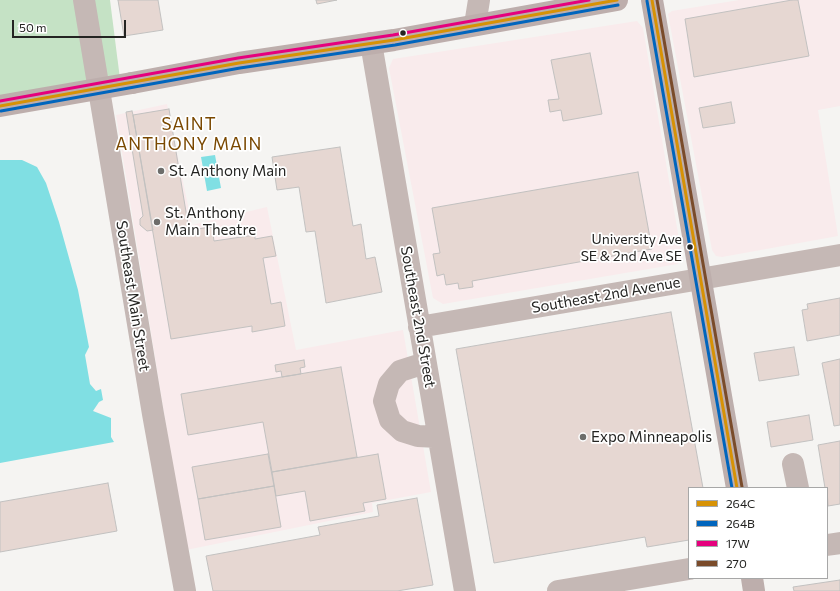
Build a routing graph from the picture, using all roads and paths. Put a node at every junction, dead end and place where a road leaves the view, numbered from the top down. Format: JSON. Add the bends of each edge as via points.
{"nodes":[{"id":1,"x":84,"y":0,"type":"edge"},
{"id":2,"x":479,"y":0,"type":"edge"},
{"id":3,"x":617,"y":0,"type":"edge"},
{"id":4,"x":652,"y":0,"type":"edge"},
{"id":5,"x":475,"y":25,"type":"junction"},
{"id":6,"x":371,"y":43,"type":"junction"},
{"id":7,"x":0,"y":106,"type":"edge"},
{"id":8,"x":840,"y":255,"type":"edge"},
{"id":9,"x":700,"y":279,"type":"junction"},
{"id":10,"x":419,"y":327,"type":"junction"},
{"id":11,"x":425,"y":362,"type":"junction"},
{"id":12,"x":438,"y":437,"type":"junction"},
{"id":13,"x":792,"y":464,"type":"dead end"},
{"id":14,"x":736,"y":487,"type":"edge"},
{"id":15,"x":798,"y":487,"type":"edge"},
{"id":16,"x":840,"y":543,"type":"edge"},
{"id":17,"x":828,"y":546,"type":"edge"},
{"id":18,"x":688,"y":569,"type":"edge"},
{"id":19,"x":752,"y":579,"type":"edge"},
{"id":20,"x":599,"y":587,"type":"edge"},
{"id":21,"x":185,"y":591,"type":"edge"},
{"id":22,"x":465,"y":591,"type":"edge"},
{"id":23,"x":558,"y":591,"type":"edge"},
{"id":24,"x":754,"y":591,"type":"edge"}],
"edges":[{"from":1,"to":21,"type":"street","name":"Southeast Main Street"},
{"from":2,"to":5,"type":"street"},
{"from":3,"to":5,"type":"main road"},
{"from":4,"to":9,"type":"main road"},
{"from":5,"to":6,"type":"main road"},
{"from":6,"to":7,"type":"main road","bridge":true,"via":[[239,63]]},
{"from":6,"to":10,"type":"street","name":"Southeast 2nd Street"},
{"from":8,"to":9,"type":"street","name":"Southeast 2nd Avenue"},
{"from":9,"to":10,"type":"street","name":"Southeast 2nd Avenue"},
{"from":9,"to":14,"type":"main road"},
{"from":10,"to":11,"type":"street","name":"Southeast 2nd Street"},
{"from":11,"to":12,"type":"street","name":"Southeast 2nd Street"},
{"from":11,"to":12,"type":"street","via":[[400,371],[389,384],[384,401],[390,420],[402,431],[418,436]]},
{"from":12,"to":22,"type":"street","name":"Southeast 2nd Street"},
{"from":13,"to":15,"type":"street"},
{"from":16,"to":17,"type":"street"},
{"from":18,"to":20,"type":"street"},
{"from":19,"to":24,"type":"main road"},
{"from":20,"to":23,"type":"street"}]}
